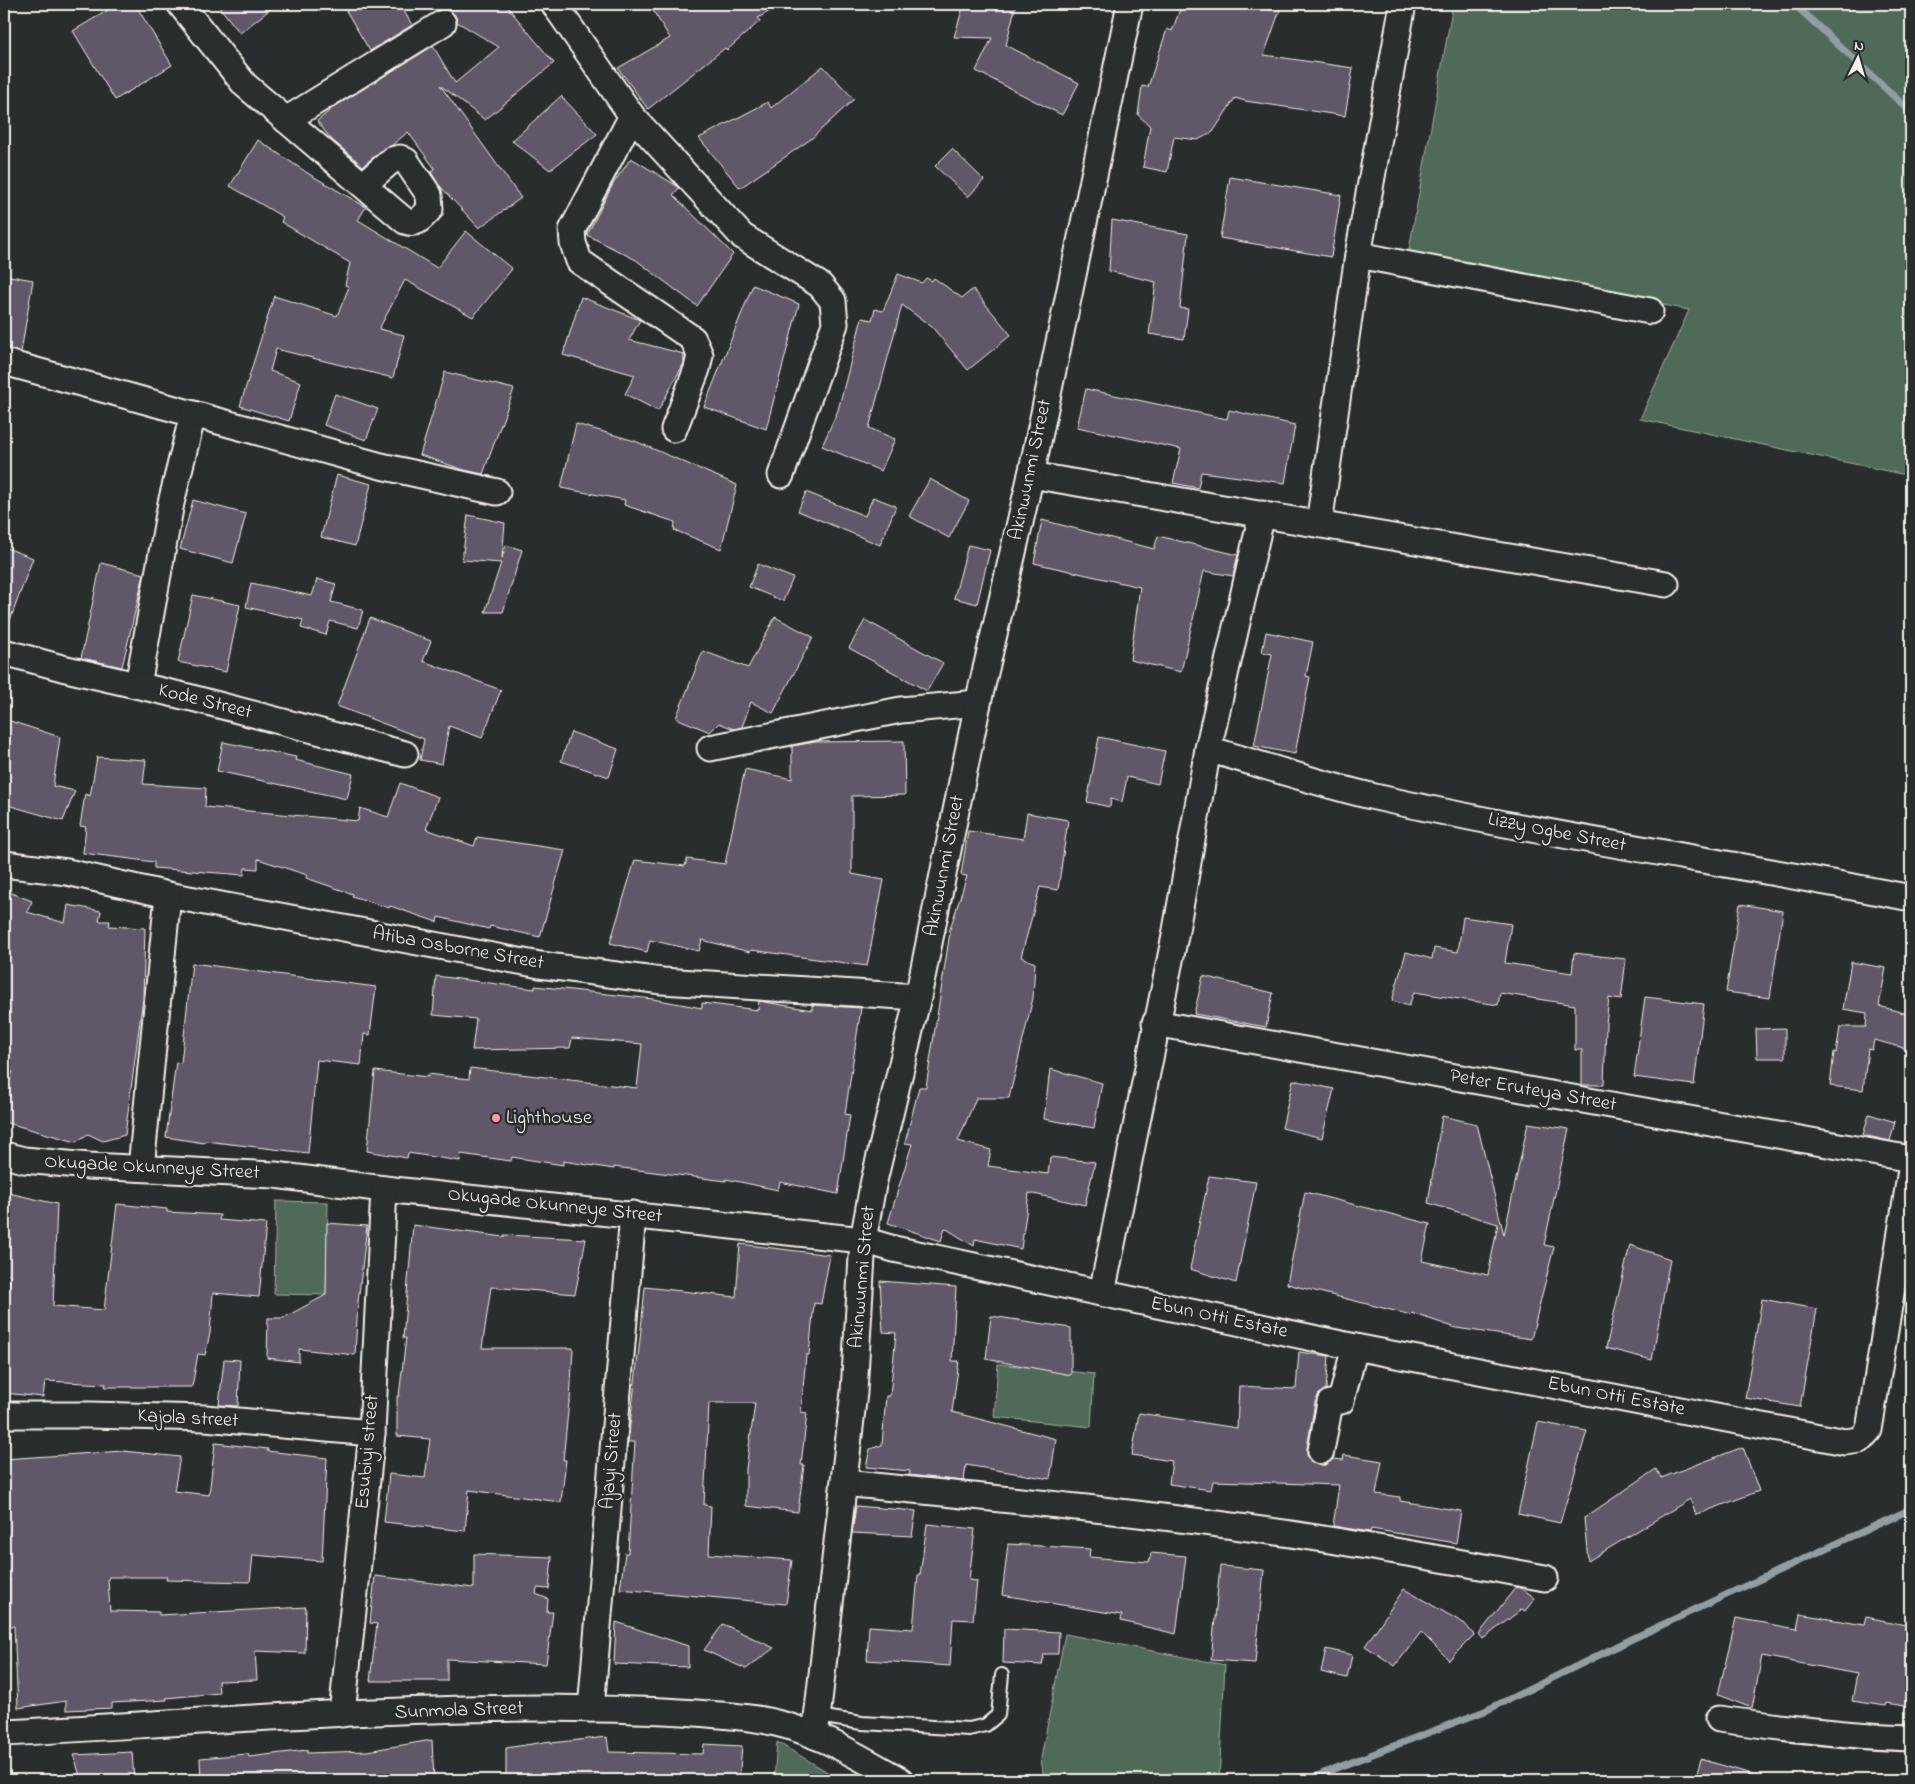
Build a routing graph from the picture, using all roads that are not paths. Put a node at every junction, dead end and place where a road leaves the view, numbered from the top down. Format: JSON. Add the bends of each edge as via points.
{"nodes":[{"id":1,"x":180,"y":4,"type":"edge"},
{"id":2,"x":554,"y":4,"type":"edge"},
{"id":3,"x":1130,"y":4,"type":"edge"},
{"id":4,"x":1404,"y":4,"type":"edge"},
{"id":5,"x":443,"y":23,"type":"dead end"},
{"id":6,"x":632,"y":116,"type":"junction"},
{"id":7,"x":286,"y":120,"type":"junction"},
{"id":8,"x":364,"y":185,"type":"dead end"},
{"id":9,"x":1358,"y":256,"type":"junction"},
{"id":10,"x":1650,"y":311,"type":"dead end"},
{"id":11,"x":4,"y":362,"type":"edge"},
{"id":12,"x":193,"y":414,"type":"junction"},
{"id":13,"x":674,"y":429,"type":"dead end"},
{"id":14,"x":1031,"y":474,"type":"junction"},
{"id":15,"x":781,"y":475,"type":"dead end"},
{"id":16,"x":497,"y":492,"type":"dead end"},
{"id":17,"x":1262,"y":514,"type":"junction"},
{"id":18,"x":1319,"y":524,"type":"junction"},
{"id":19,"x":1666,"y":584,"type":"dead end"},
{"id":20,"x":4,"y":652,"type":"edge"},
{"id":21,"x":138,"y":685,"type":"junction"},
{"id":22,"x":978,"y":702,"type":"junction"},
{"id":23,"x":710,"y":748,"type":"dead end"},
{"id":24,"x":1208,"y":749,"type":"junction"},
{"id":25,"x":405,"y":754,"type":"dead end"},
{"id":26,"x":4,"y":864,"type":"edge"},
{"id":27,"x":168,"y":895,"type":"junction"},
{"id":28,"x":1911,"y":898,"type":"edge"},
{"id":29,"x":918,"y":997,"type":"junction"},
{"id":30,"x":1155,"y":1023,"type":"junction"},
{"id":31,"x":4,"y":1156,"type":"edge"},
{"id":32,"x":1911,"y":1159,"type":"edge"},
{"id":33,"x":141,"y":1168,"type":"junction"},
{"id":34,"x":1911,"y":1170,"type":"edge"},
{"id":35,"x":384,"y":1188,"type":"junction"},
{"id":36,"x":633,"y":1214,"type":"junction"},
{"id":37,"x":863,"y":1240,"type":"junction"},
{"id":38,"x":1102,"y":1293,"type":"junction"},
{"id":39,"x":1355,"y":1347,"type":"junction"},
{"id":40,"x":4,"y":1415,"type":"edge"},
{"id":41,"x":372,"y":1433,"type":"junction"},
{"id":42,"x":1321,"y":1452,"type":"dead end"},
{"id":43,"x":844,"y":1483,"type":"junction"},
{"id":44,"x":1545,"y":1578,"type":"dead end"},
{"id":45,"x":1002,"y":1675,"type":"dead end"},
{"id":46,"x":591,"y":1709,"type":"junction"},
{"id":47,"x":342,"y":1714,"type":"junction"},
{"id":48,"x":1719,"y":1719,"type":"dead end"},
{"id":49,"x":816,"y":1726,"type":"junction"},
{"id":50,"x":4,"y":1733,"type":"edge"},
{"id":51,"x":1911,"y":1738,"type":"edge"},
{"id":52,"x":900,"y":1780,"type":"edge"}],
"edges":[{"from":1,"to":7,"type":"street","via":[[245,85]]},
{"from":2,"to":6,"type":"street"},
{"from":3,"to":14,"type":"street","name":"Akinwunmi Street"},
{"from":4,"to":9,"type":"street"},
{"from":5,"to":7,"type":"street"},
{"from":6,"to":13,"type":"street","via":[[572,230],[573,242],[579,261],[693,339],[700,355]]},
{"from":6,"to":15,"type":"street","via":[[742,236],[820,285],[833,301],[835,324]]},
{"from":7,"to":8,"type":"street"},
{"from":9,"to":10,"type":"street"},
{"from":9,"to":18,"type":"street"},
{"from":11,"to":12,"type":"street"},
{"from":12,"to":16,"type":"street","via":[[381,466]]},
{"from":12,"to":21,"type":"street","via":[[171,503]]},
{"from":14,"to":17,"type":"street"},
{"from":14,"to":22,"type":"street","name":"Akinwunmi Street"},
{"from":17,"to":18,"type":"street"},
{"from":17,"to":24,"type":"street"},
{"from":18,"to":19,"type":"street"},
{"from":20,"to":21,"type":"street","name":"Kode Street"},
{"from":21,"to":25,"type":"street","name":"Kode Street"},
{"from":22,"to":23,"type":"street","via":[[902,710]]},
{"from":22,"to":29,"type":"street","name":"Akinwunmi Street"},
{"from":24,"to":28,"type":"street","name":"Lizzy Ogbe Street","via":[[1374,797],[1566,837]]},
{"from":24,"to":30,"type":"street","via":[[1175,936]]},
{"from":26,"to":27,"type":"street","name":"Atiba Osborne Street","via":[[67,872]]},
{"from":27,"to":29,"type":"street","name":"Atiba Osborne Street","via":[[540,965],[662,980]]},
{"from":27,"to":33,"type":"street"},
{"from":29,"to":37,"type":"street","name":"Akinwunmi Street"},
{"from":30,"to":32,"type":"street","name":"Peter Eruteya Street"},
{"from":30,"to":38,"type":"street"},
{"from":31,"to":33,"type":"street","name":"Okugade Okunneye Street"},
{"from":33,"to":35,"type":"street","name":"Okugade Okunneye Street","via":[[275,1175]]},
{"from":34,"to":39,"type":"street","name":"Ebun Otti Estate","via":[[1869,1430],[1860,1440],[1845,1442]]},
{"from":35,"to":36,"type":"street","name":"Okugade Okunneye Street"},
{"from":35,"to":41,"type":"street","name":"Esubiyi street"},
{"from":36,"to":37,"type":"street","name":"Okugade Okunneye Street"},
{"from":36,"to":46,"type":"street","name":"Ajayi Street"},
{"from":37,"to":38,"type":"street","name":"Okugade Okunneye Street"},
{"from":37,"to":43,"type":"street","name":"Akinwunmi Street","via":[[854,1392]]},
{"from":38,"to":39,"type":"street","name":"Ebun Otti Estate"},
{"from":39,"to":42,"type":"street","via":[[1341,1401],[1330,1403]]},
{"from":40,"to":41,"type":"street","name":"Kajola street","via":[[206,1418]]},
{"from":41,"to":47,"type":"street","name":"Esubiyi street"},
{"from":43,"to":44,"type":"street","via":[[1098,1509],[1316,1538]]},
{"from":43,"to":49,"type":"street","name":"Akinwunmi Street"},
{"from":45,"to":49,"type":"lane","via":[[998,1715],[986,1725],[969,1729],[862,1723]]},
{"from":46,"to":47,"type":"street","name":"Sunmola Street","via":[[499,1708]]},
{"from":46,"to":49,"type":"street","name":"Sunmola Street","via":[[671,1711]]},
{"from":47,"to":50,"type":"street","name":"Sunmola Street"},
{"from":48,"to":51,"type":"street","via":[[1861,1736]]},
{"from":49,"to":52,"type":"street","name":"Sunmola Street","via":[[843,1748]]}]}
